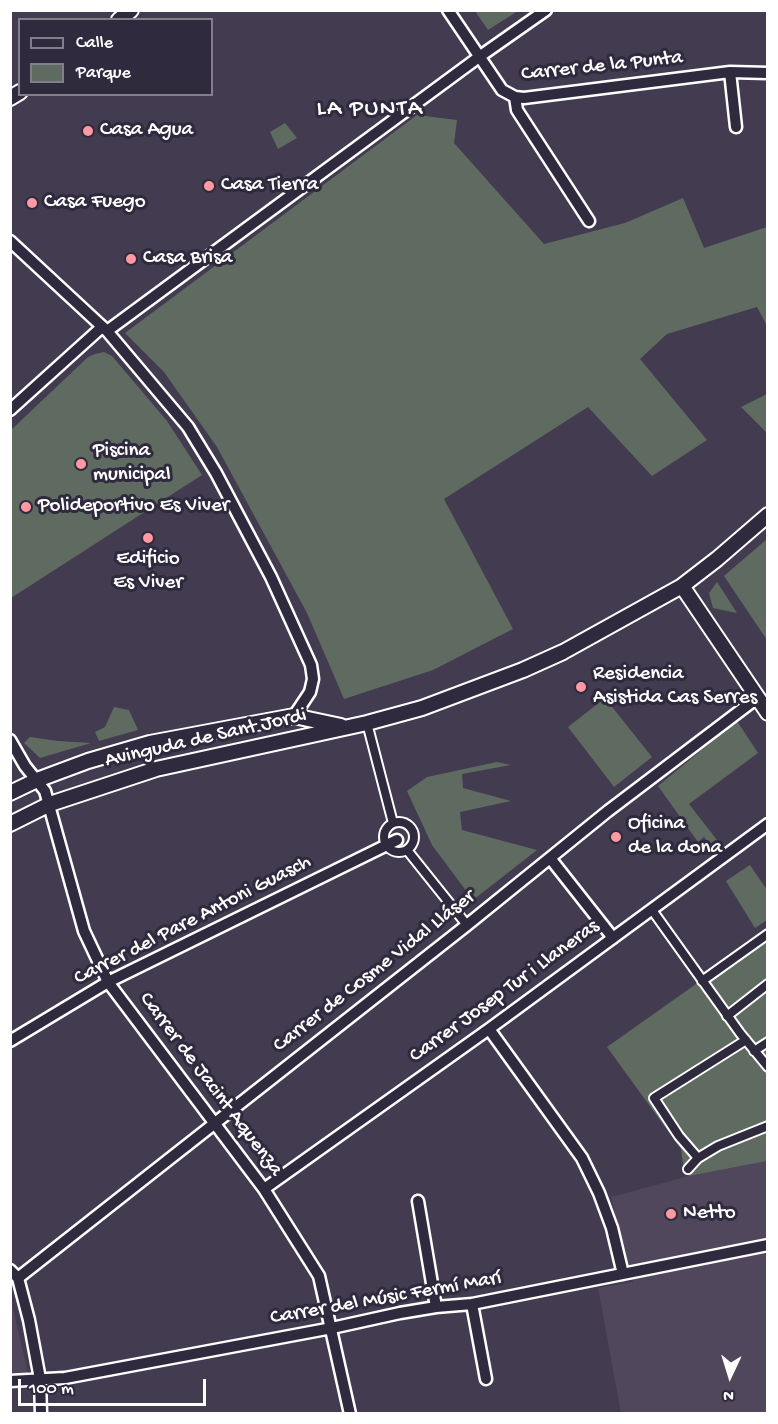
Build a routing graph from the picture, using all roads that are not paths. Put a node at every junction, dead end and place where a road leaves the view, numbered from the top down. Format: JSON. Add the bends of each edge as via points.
{"nodes":[{"id":1,"x":448,"y":10,"type":"edge"},
{"id":2,"x":546,"y":10,"type":"edge"},
{"id":3,"x":479,"y":57,"type":"junction"},
{"id":4,"x":730,"y":72,"type":"junction"},
{"id":5,"x":768,"y":73,"type":"edge"},
{"id":6,"x":515,"y":97,"type":"junction"},
{"id":7,"x":736,"y":127,"type":"dead end"},
{"id":8,"x":589,"y":221,"type":"dead end"},
{"id":9,"x":10,"y":241,"type":"edge"},
{"id":10,"x":105,"y":329,"type":"junction"},
{"id":11,"x":10,"y":410,"type":"edge"},
{"id":12,"x":768,"y":515,"type":"edge"},
{"id":13,"x":682,"y":586,"type":"junction"},
{"id":14,"x":757,"y":698,"type":"junction"},
{"id":15,"x":768,"y":713,"type":"edge"},
{"id":16,"x":294,"y":716,"type":"junction"},
{"id":17,"x":367,"y":723,"type":"junction"},
{"id":18,"x":345,"y":728,"type":"junction"},
{"id":19,"x":10,"y":740,"type":"edge"},
{"id":20,"x":37,"y":780,"type":"junction"},
{"id":21,"x":10,"y":793,"type":"edge"},
{"id":22,"x":50,"y":804,"type":"junction"},
{"id":23,"x":10,"y":824,"type":"edge"},
{"id":24,"x":393,"y":824,"type":"junction"},
{"id":25,"x":768,"y":824,"type":"edge"},
{"id":26,"x":397,"y":840,"type":"dead end"},
{"id":27,"x":386,"y":845,"type":"junction"},
{"id":28,"x":407,"y":850,"type":"junction"},
{"id":29,"x":550,"y":858,"type":"junction"},
{"id":30,"x":652,"y":910,"type":"junction"},
{"id":31,"x":467,"y":925,"type":"junction"},
{"id":32,"x":768,"y":934,"type":"edge"},
{"id":33,"x":613,"y":938,"type":"junction"},
{"id":34,"x":702,"y":981,"type":"junction"},
{"id":35,"x":108,"y":982,"type":"junction"},
{"id":36,"x":768,"y":984,"type":"edge"},
{"id":37,"x":727,"y":1016,"type":"junction"},
{"id":38,"x":489,"y":1029,"type":"junction"},
{"id":39,"x":746,"y":1040,"type":"junction"},
{"id":40,"x":10,"y":1041,"type":"edge"},
{"id":41,"x":768,"y":1042,"type":"edge"},
{"id":42,"x":754,"y":1051,"type":"junction"},
{"id":43,"x":768,"y":1067,"type":"edge"},
{"id":44,"x":214,"y":1125,"type":"junction"},
{"id":45,"x":768,"y":1126,"type":"edge"},
{"id":46,"x":698,"y":1158,"type":"junction"},
{"id":47,"x":688,"y":1169,"type":"dead end"},
{"id":48,"x":264,"y":1189,"type":"junction"},
{"id":49,"x":418,"y":1201,"type":"dead end"},
{"id":50,"x":768,"y":1245,"type":"edge"},
{"id":51,"x":14,"y":1274,"type":"edge"},
{"id":52,"x":622,"y":1274,"type":"junction"},
{"id":53,"x":472,"y":1304,"type":"junction"},
{"id":54,"x":436,"y":1307,"type":"junction"},
{"id":55,"x":332,"y":1328,"type":"junction"},
{"id":56,"x":486,"y":1379,"type":"dead end"},
{"id":57,"x":40,"y":1380,"type":"junction"},
{"id":58,"x":10,"y":1381,"type":"edge"},
{"id":59,"x":41,"y":1413,"type":"edge"},
{"id":60,"x":350,"y":1413,"type":"edge"}],
"edges":[{"from":1,"to":3,"type":"street","name":"Carrer de la Punta"},
{"from":2,"to":3,"type":"street"},
{"from":3,"to":6,"type":"street","name":"Carrer de la Punta","via":[[502,90]]},
{"from":3,"to":10,"type":"street"},
{"from":4,"to":5,"type":"street","name":"Carrer de la Punta"},
{"from":4,"to":6,"type":"street","name":"Carrer de la Punta"},
{"from":4,"to":7,"type":"street"},
{"from":6,"to":8,"type":"street","via":[[517,110]]},
{"from":9,"to":10,"type":"street"},
{"from":10,"to":11,"type":"street"},
{"from":10,"to":16,"type":"street","via":[[188,427],[272,577],[314,679],[310,693]]},
{"from":12,"to":13,"type":"street","name":"Avinguda de Sant Jordi"},
{"from":13,"to":14,"type":"street"},
{"from":13,"to":17,"type":"street","name":"Avinguda de Sant Jordi","via":[[523,670],[422,708]]},
{"from":14,"to":15,"type":"street"},
{"from":14,"to":29,"type":"street","name":"Carrer de Cosme Vidal Lláser"},
{"from":16,"to":18,"type":"street","name":"Avinguda de Sant Jordi"},
{"from":16,"to":20,"type":"street","name":"Avinguda de Sant Jordi","via":[[150,743]]},
{"from":17,"to":18,"type":"street","name":"Avinguda de Sant Jordi"},
{"from":17,"to":24,"type":"street"},
{"from":18,"to":22,"type":"street","name":"Avinguda de Sant Jordi","via":[[156,769]]},
{"from":19,"to":20,"type":"street","name":"Carrer de Jacint Aquenza"},
{"from":20,"to":21,"type":"street","name":"Avinguda de Sant Jordi"},
{"from":20,"to":22,"type":"street","name":"Carrer de Jacint Aquenza"},
{"from":22,"to":23,"type":"street","name":"Avinguda de Sant Jordi"},
{"from":22,"to":35,"type":"street","name":"Carrer de Jacint Aquenza","via":[[84,931]]},
{"from":24,"to":27,"type":"street","via":[[386,829]]},
{"from":24,"to":28,"type":"street","via":[[404,823],[412,830],[414,841]]},
{"from":25,"to":30,"type":"street","name":"Carrer Josep Tur i Llaneras"},
{"from":26,"to":27,"type":"street","name":"Carrer del Pare Antoni Guasch"},
{"from":27,"to":28,"type":"street","via":[[392,851]]},
{"from":27,"to":35,"type":"street","name":"Carrer del Pare Antoni Guasch"},
{"from":28,"to":31,"type":"street"},
{"from":29,"to":31,"type":"street","name":"Carrer de Cosme Vidal Lláser"},
{"from":29,"to":33,"type":"street"},
{"from":30,"to":33,"type":"street","name":"Carrer Josep Tur i Llaneras"},
{"from":30,"to":34,"type":"street"},
{"from":31,"to":44,"type":"street","name":"Carrer de Cosme Vidal Lláser"},
{"from":32,"to":34,"type":"street"},
{"from":33,"to":38,"type":"street","name":"Carrer Josep Tur i Llaneras"},
{"from":34,"to":37,"type":"street"},
{"from":35,"to":40,"type":"street","name":"Carrer del Pare Antoni Guasch"},
{"from":35,"to":44,"type":"street","name":"Carrer de Jacint Aquenza"},
{"from":36,"to":37,"type":"street"},
{"from":37,"to":39,"type":"street"},
{"from":38,"to":48,"type":"street","name":"Carrer Josep Tur i Llaneras"},
{"from":38,"to":52,"type":"street","via":[[582,1158],[612,1228]]},
{"from":39,"to":42,"type":"street"},
{"from":39,"to":46,"type":"street","via":[[654,1098],[678,1136]]},
{"from":41,"to":42,"type":"street"},
{"from":42,"to":43,"type":"street"},
{"from":44,"to":48,"type":"street","name":"Carrer de Jacint Aquenza"},
{"from":44,"to":51,"type":"street","name":"Carrer de Cosme Vidal Lláser"},
{"from":45,"to":46,"type":"street"},
{"from":46,"to":47,"type":"street"},
{"from":48,"to":55,"type":"street","name":"Carrer de Jacint Aquenza","via":[[319,1276]]},
{"from":49,"to":54,"type":"street"},
{"from":50,"to":52,"type":"street","name":"Carrer del Músic Fermí Marí"},
{"from":51,"to":57,"type":"street","via":[[29,1320]]},
{"from":52,"to":53,"type":"street","name":"Carrer del Músic Fermí Marí"},
{"from":53,"to":54,"type":"street","name":"Carrer del Músic Fermí Marí"},
{"from":53,"to":56,"type":"street"},
{"from":54,"to":55,"type":"street","name":"Carrer del Músic Fermí Marí"},
{"from":55,"to":57,"type":"street","name":"Carrer del Músic Fermí Marí"},
{"from":55,"to":60,"type":"street","name":"Carrer de Jacint Aquenza"},
{"from":57,"to":58,"type":"street","name":"Carrer del Músic Fermí Marí"},
{"from":57,"to":59,"type":"street"}]}
